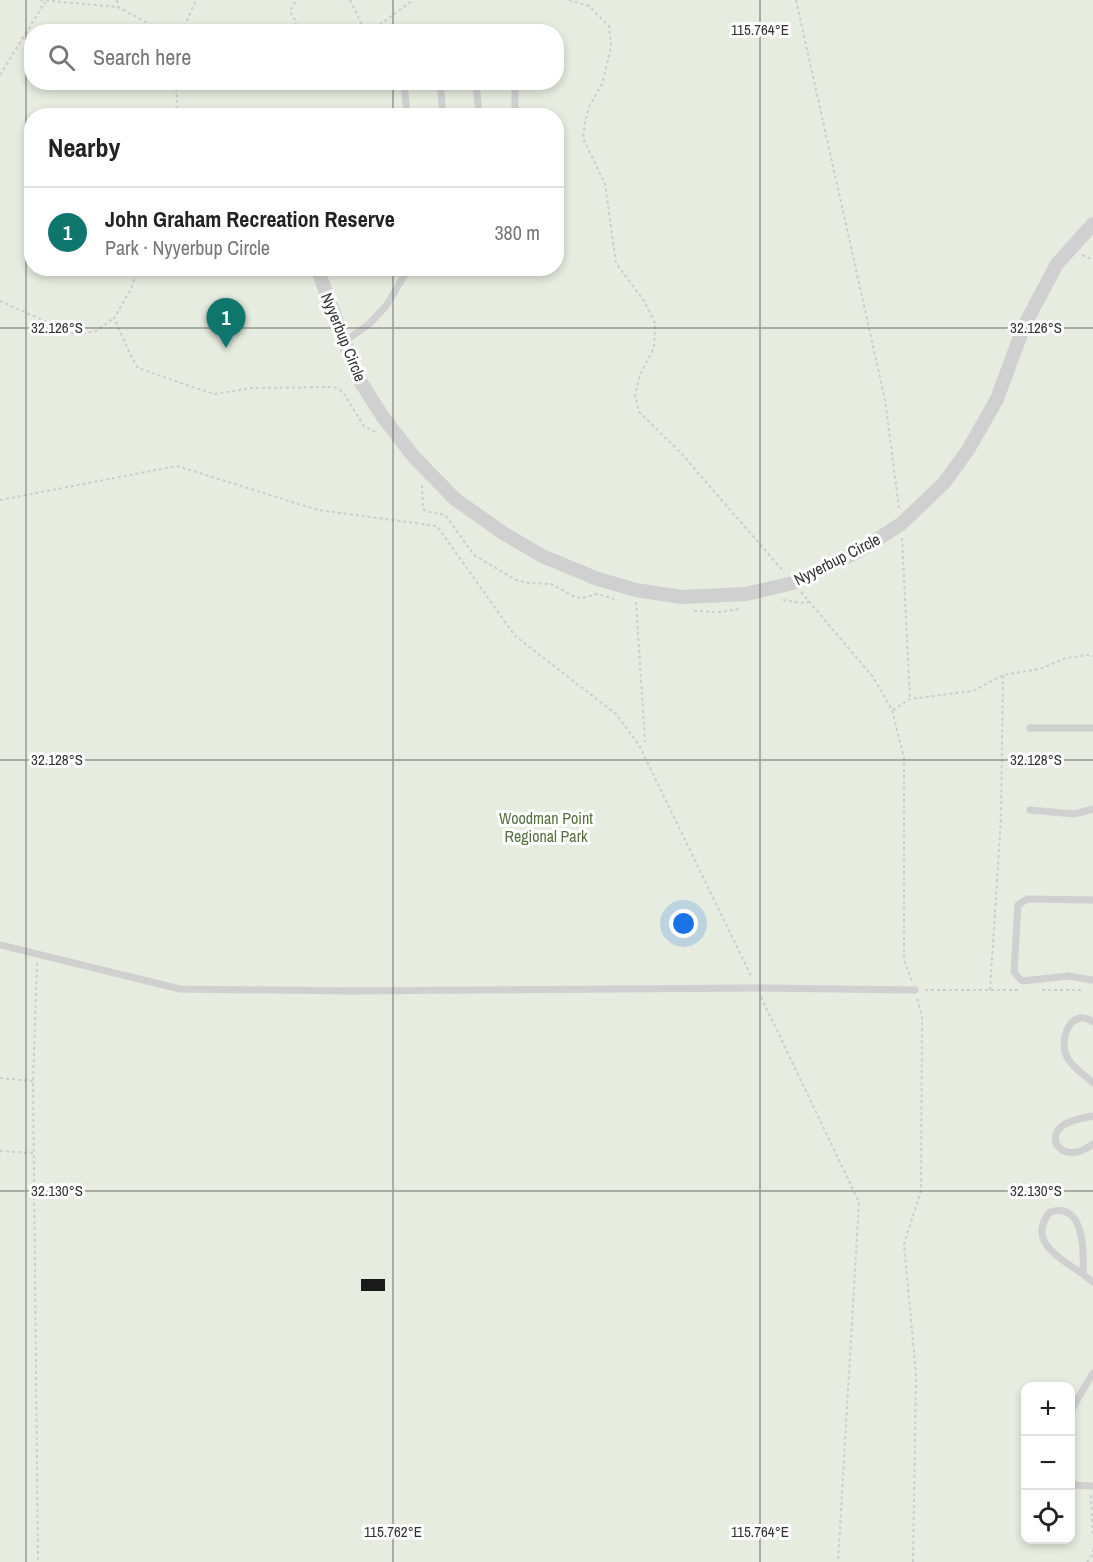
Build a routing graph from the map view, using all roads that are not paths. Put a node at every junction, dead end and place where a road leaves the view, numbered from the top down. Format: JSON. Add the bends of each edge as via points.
{"nodes":[{"id":1,"x":405,"y":90,"type":"edge"},
{"id":2,"x":441,"y":90,"type":"edge"},
{"id":3,"x":477,"y":90,"type":"edge"},
{"id":4,"x":515,"y":90,"type":"edge"},
{"id":5,"x":406,"y":108,"type":"edge"},
{"id":6,"x":442,"y":108,"type":"edge"},
{"id":7,"x":478,"y":108,"type":"edge"},
{"id":8,"x":514,"y":108,"type":"edge"},
{"id":9,"x":1093,"y":224,"type":"edge"},
{"id":10,"x":320,"y":276,"type":"edge"},
{"id":11,"x":405,"y":276,"type":"edge"},
{"id":12,"x":344,"y":342,"type":"junction"},
{"id":13,"x":1030,"y":728,"type":"dead end"},
{"id":14,"x":1093,"y":728,"type":"edge"},
{"id":15,"x":1093,"y":809,"type":"edge"},
{"id":16,"x":1030,"y":810,"type":"dead end"},
{"id":17,"x":1093,"y":900,"type":"edge"},
{"id":18,"x":0,"y":945,"type":"edge"},
{"id":19,"x":1093,"y":980,"type":"edge"},
{"id":20,"x":915,"y":990,"type":"road end"},
{"id":21,"x":1093,"y":1022,"type":"edge"},
{"id":22,"x":1093,"y":1083,"type":"edge"},
{"id":23,"x":1093,"y":1116,"type":"edge"},
{"id":24,"x":1093,"y":1144,"type":"edge"},
{"id":25,"x":1083,"y":1272,"type":"junction"},
{"id":26,"x":1093,"y":1282,"type":"edge"},
{"id":27,"x":1093,"y":1373,"type":"edge"},
{"id":28,"x":1075,"y":1403,"type":"edge"},
{"id":29,"x":1075,"y":1485,"type":"edge"},
{"id":30,"x":1092,"y":1486,"type":"edge"}],
"edges":[{"from":1,"to":5,"type":"lane"},
{"from":2,"to":6,"type":"lane"},
{"from":3,"to":7,"type":"lane"},
{"from":4,"to":8,"type":"lane"},
{"from":9,"to":12,"type":"street","name":"Nyyerbup Circle","via":[[1058,264],[1024,326],[997,399],[944,483],[901,524],[859,551],[793,583],[746,594],[682,597],[638,590],[542,556],[503,533],[455,499],[414,457],[358,378]]},
{"from":10,"to":12,"type":"street","name":"Nyyerbup Circle"},
{"from":11,"to":12,"type":"lane","via":[[386,306]]},
{"from":13,"to":14,"type":"lane"},
{"from":15,"to":16,"type":"lane","via":[[1074,814]]},
{"from":17,"to":19,"type":"lane","via":[[1027,898],[1018,905],[1014,972],[1022,981],[1068,976]]},
{"from":18,"to":20,"type":"lane","via":[[180,989]]},
{"from":21,"to":22,"type":"lane","via":[[1073,1020],[1064,1044],[1072,1065]]},
{"from":23,"to":24,"type":"lane","via":[[1066,1123],[1056,1137],[1057,1145],[1073,1154]]},
{"from":25,"to":25,"type":"lane","via":[[1046,1245],[1042,1225],[1050,1212],[1065,1211],[1077,1224],[1084,1251]]},
{"from":25,"to":26,"type":"lane"},
{"from":27,"to":28,"type":"lane"},
{"from":29,"to":30,"type":"lane"}]}
